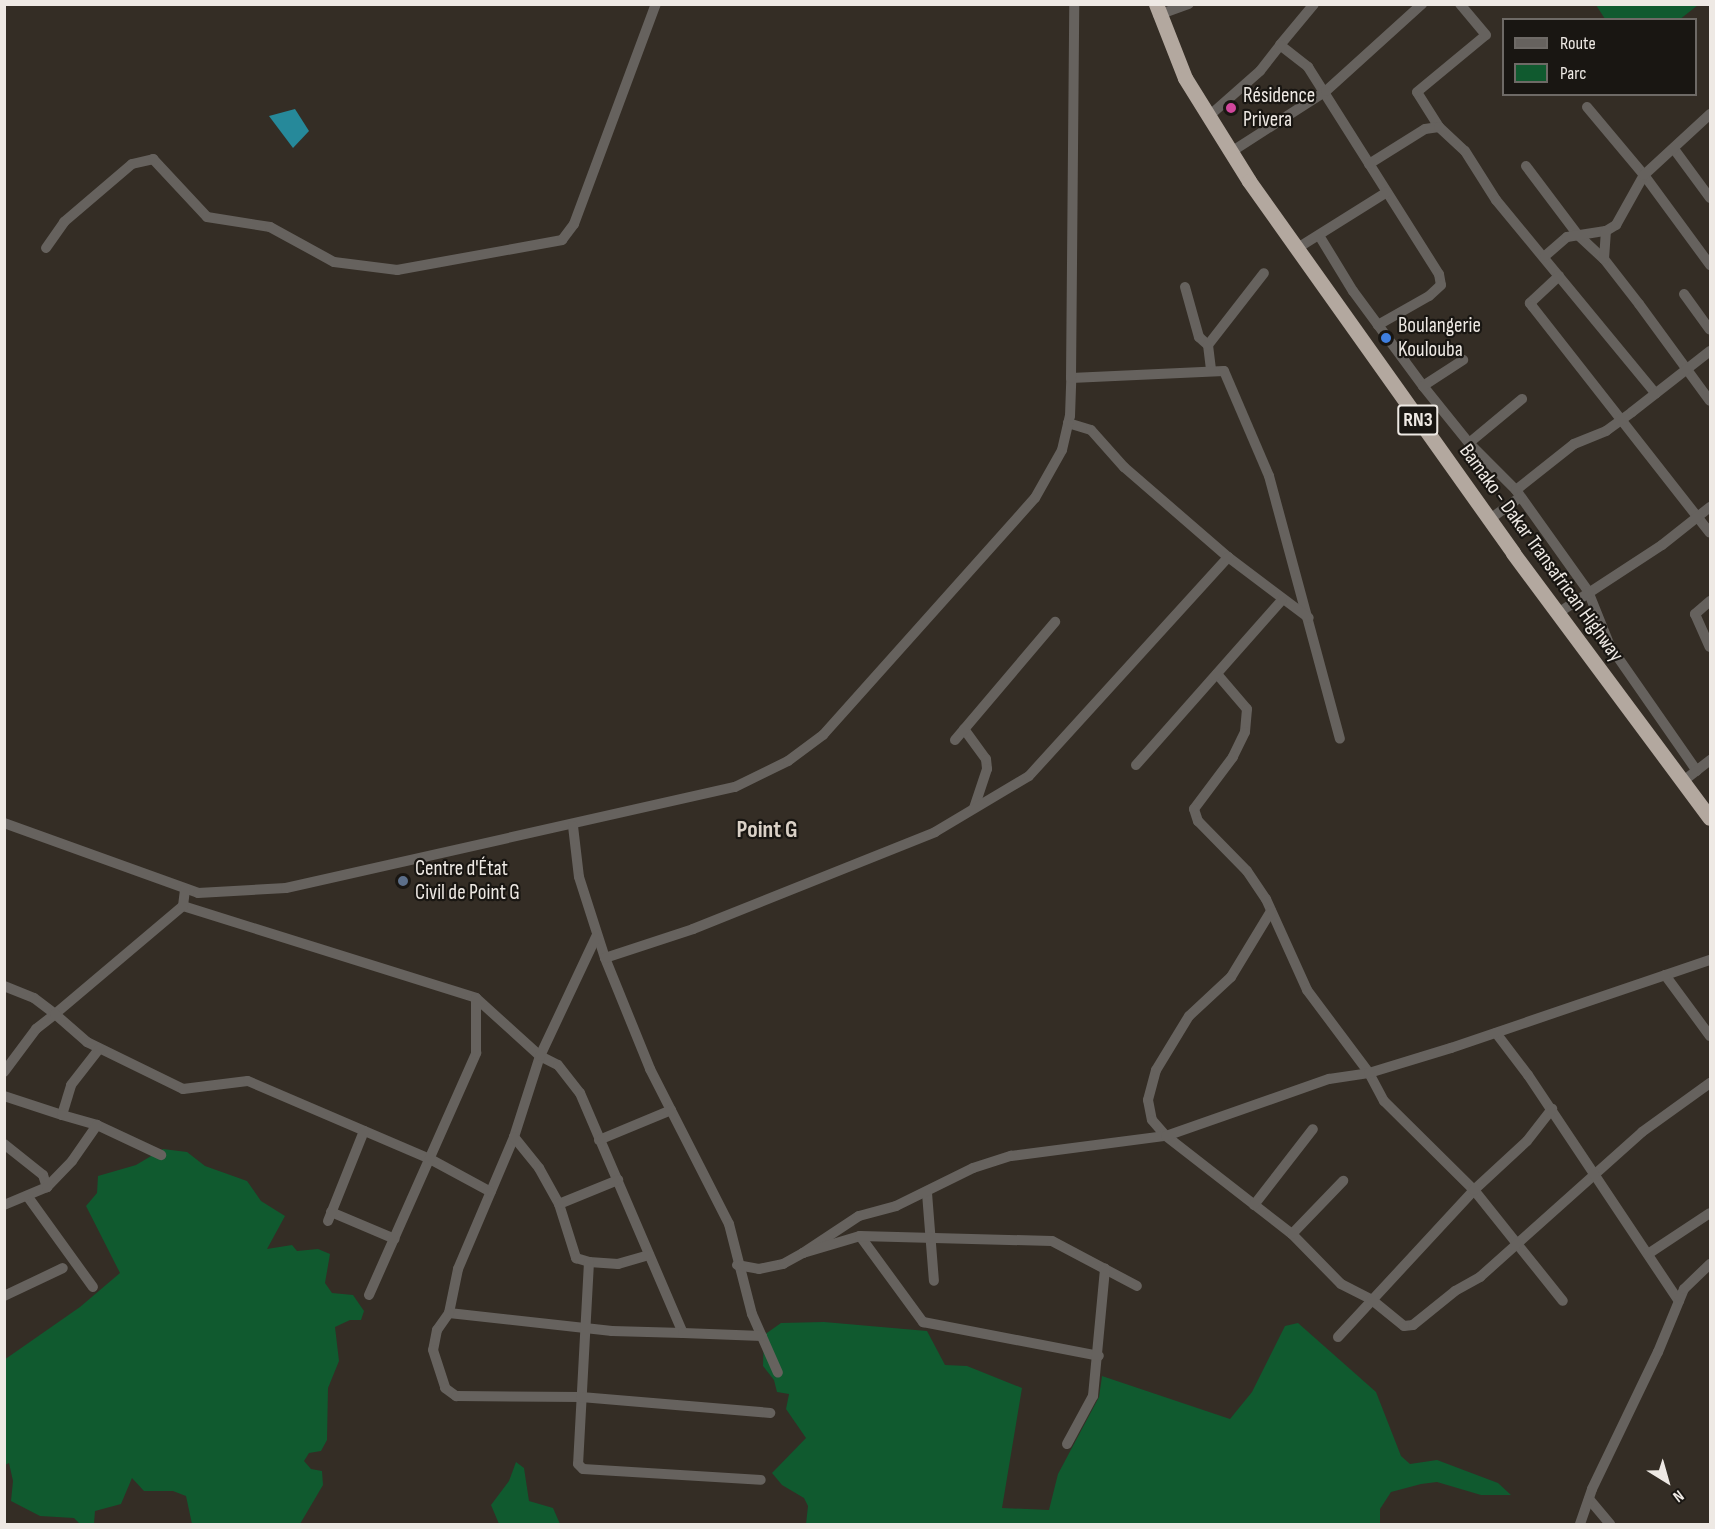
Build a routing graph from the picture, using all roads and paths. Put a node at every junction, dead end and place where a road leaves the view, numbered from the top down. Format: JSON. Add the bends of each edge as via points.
{"nodes":[{"id":1,"x":656,"y":4,"type":"edge"},
{"id":2,"x":1074,"y":4,"type":"edge"},
{"id":3,"x":1189,"y":4,"type":"edge"},
{"id":4,"x":1314,"y":4,"type":"edge"},
{"id":5,"x":1422,"y":4,"type":"edge"},
{"id":6,"x":1460,"y":4,"type":"edge"},
{"id":7,"x":1157,"y":10,"type":"edge"},
{"id":8,"x":1280,"y":45,"type":"junction"},
{"id":9,"x":1326,"y":91,"type":"junction"},
{"id":10,"x":1587,"y":107,"type":"dead end"},
{"id":11,"x":1710,"y":114,"type":"edge"},
{"id":12,"x":1209,"y":116,"type":"junction"},
{"id":13,"x":1439,"y":127,"type":"junction"},
{"id":14,"x":1674,"y":149,"type":"junction"},
{"id":15,"x":1231,"y":152,"type":"junction"},
{"id":16,"x":1369,"y":164,"type":"junction"},
{"id":17,"x":1526,"y":166,"type":"dead end"},
{"id":18,"x":1644,"y":175,"type":"junction"},
{"id":19,"x":1387,"y":192,"type":"junction"},
{"id":20,"x":1710,"y":198,"type":"edge"},
{"id":21,"x":1606,"y":231,"type":"junction"},
{"id":22,"x":1578,"y":235,"type":"junction"},
{"id":23,"x":1320,"y":237,"type":"junction"},
{"id":24,"x":46,"y":248,"type":"dead end"},
{"id":25,"x":1296,"y":249,"type":"junction"},
{"id":26,"x":1545,"y":256,"type":"junction"},
{"id":27,"x":1604,"y":260,"type":"junction"},
{"id":28,"x":1710,"y":266,"type":"edge"},
{"id":29,"x":1264,"y":273,"type":"dead end"},
{"id":30,"x":1559,"y":276,"type":"junction"},
{"id":31,"x":1185,"y":286,"type":"dead end"},
{"id":32,"x":1684,"y":294,"type":"dead end"},
{"id":33,"x":1378,"y":325,"type":"junction"},
{"id":34,"x":1710,"y":330,"type":"edge"},
{"id":35,"x":1208,"y":345,"type":"junction"},
{"id":36,"x":1710,"y":351,"type":"edge"},
{"id":37,"x":1463,"y":360,"type":"dead end"},
{"id":38,"x":1211,"y":368,"type":"junction"},
{"id":39,"x":1688,"y":370,"type":"junction"},
{"id":40,"x":1071,"y":378,"type":"junction"},
{"id":41,"x":1424,"y":386,"type":"junction"},
{"id":42,"x":1656,"y":394,"type":"junction"},
{"id":43,"x":1522,"y":399,"type":"dead end"},
{"id":44,"x":1710,"y":401,"type":"edge"},
{"id":45,"x":1623,"y":419,"type":"junction"},
{"id":46,"x":1068,"y":423,"type":"junction"},
{"id":47,"x":1469,"y":443,"type":"junction"},
{"id":48,"x":1518,"y":494,"type":"junction"},
{"id":49,"x":1710,"y":507,"type":"edge"},
{"id":50,"x":1698,"y":518,"type":"junction"},
{"id":51,"x":1490,"y":519,"type":"junction"},
{"id":52,"x":1710,"y":533,"type":"edge"},
{"id":53,"x":1228,"y":557,"type":"junction"},
{"id":54,"x":1588,"y":591,"type":"junction"},
{"id":55,"x":1282,"y":600,"type":"junction"},
{"id":56,"x":1710,"y":601,"type":"edge"},
{"id":57,"x":1558,"y":613,"type":"junction"},
{"id":58,"x":1309,"y":618,"type":"junction"},
{"id":59,"x":1054,"y":622,"type":"dead end"},
{"id":60,"x":1710,"y":647,"type":"edge"},
{"id":61,"x":1217,"y":674,"type":"junction"},
{"id":62,"x":964,"y":729,"type":"junction"},
{"id":63,"x":1340,"y":739,"type":"dead end"},
{"id":64,"x":955,"y":740,"type":"dead end"},
{"id":65,"x":1710,"y":760,"type":"edge"},
{"id":66,"x":1136,"y":765,"type":"dead end"},
{"id":67,"x":1697,"y":771,"type":"junction"},
{"id":68,"x":1682,"y":782,"type":"junction"},
{"id":69,"x":974,"y":808,"type":"junction"},
{"id":70,"x":1710,"y":818,"type":"edge"},
{"id":71,"x":4,"y":823,"type":"edge"},
{"id":72,"x":573,"y":826,"type":"junction"},
{"id":73,"x":185,"y":889,"type":"junction"},
{"id":74,"x":183,"y":906,"type":"junction"},
{"id":75,"x":1271,"y":911,"type":"junction"},
{"id":76,"x":597,"y":935,"type":"junction"},
{"id":77,"x":604,"y":958,"type":"junction"},
{"id":78,"x":1710,"y":960,"type":"edge"},
{"id":79,"x":1665,"y":975,"type":"junction"},
{"id":80,"x":4,"y":986,"type":"edge"},
{"id":81,"x":476,"y":998,"type":"junction"},
{"id":82,"x":56,"y":1014,"type":"junction"},
{"id":83,"x":1496,"y":1033,"type":"junction"},
{"id":84,"x":1710,"y":1036,"type":"edge"},
{"id":85,"x":99,"y":1049,"type":"junction"},
{"id":86,"x":540,"y":1056,"type":"junction"},
{"id":87,"x":4,"y":1072,"type":"edge"},
{"id":88,"x":1369,"y":1073,"type":"junction"},
{"id":89,"x":1710,"y":1083,"type":"edge"},
{"id":90,"x":4,"y":1096,"type":"edge"},
{"id":91,"x":1552,"y":1109,"type":"junction"},
{"id":92,"x":671,"y":1110,"type":"junction"},
{"id":93,"x":62,"y":1115,"type":"junction"},
{"id":94,"x":97,"y":1125,"type":"junction"},
{"id":95,"x":1313,"y":1129,"type":"dead end"},
{"id":96,"x":364,"y":1131,"type":"junction"},
{"id":97,"x":1166,"y":1136,"type":"junction"},
{"id":98,"x":514,"y":1137,"type":"junction"},
{"id":99,"x":599,"y":1140,"type":"junction"},
{"id":100,"x":4,"y":1144,"type":"edge"},
{"id":101,"x":161,"y":1155,"type":"dead end"},
{"id":102,"x":430,"y":1159,"type":"junction"},
{"id":103,"x":1595,"y":1174,"type":"junction"},
{"id":104,"x":618,"y":1180,"type":"junction"},
{"id":105,"x":1343,"y":1181,"type":"dead end"},
{"id":106,"x":47,"y":1187,"type":"junction"},
{"id":107,"x":1474,"y":1190,"type":"junction"},
{"id":108,"x":491,"y":1192,"type":"junction"},
{"id":109,"x":927,"y":1193,"type":"junction"},
{"id":110,"x":28,"y":1197,"type":"junction"},
{"id":111,"x":4,"y":1204,"type":"edge"},
{"id":112,"x":559,"y":1204,"type":"junction"},
{"id":113,"x":1254,"y":1205,"type":"junction"},
{"id":114,"x":1710,"y":1213,"type":"edge"},
{"id":115,"x":1292,"y":1234,"type":"junction"},
{"id":116,"x":860,"y":1236,"type":"junction"},
{"id":117,"x":395,"y":1239,"type":"junction"},
{"id":118,"x":933,"y":1239,"type":"junction"},
{"id":119,"x":1516,"y":1241,"type":"junction"},
{"id":120,"x":803,"y":1253,"type":"junction"},
{"id":121,"x":1648,"y":1254,"type":"junction"},
{"id":122,"x":649,"y":1255,"type":"junction"},
{"id":123,"x":590,"y":1263,"type":"junction"},
{"id":124,"x":1710,"y":1264,"type":"edge"},
{"id":125,"x":737,"y":1265,"type":"junction"},
{"id":126,"x":63,"y":1268,"type":"dead end"},
{"id":127,"x":1105,"y":1269,"type":"junction"},
{"id":128,"x":934,"y":1281,"type":"dead end"},
{"id":129,"x":1137,"y":1286,"type":"dead end"},
{"id":130,"x":93,"y":1287,"type":"dead end"},
{"id":131,"x":369,"y":1295,"type":"dead end"},
{"id":132,"x":4,"y":1296,"type":"edge"},
{"id":133,"x":1372,"y":1300,"type":"junction"},
{"id":134,"x":1563,"y":1301,"type":"dead end"},
{"id":135,"x":1679,"y":1301,"type":"junction"},
{"id":136,"x":449,"y":1312,"type":"junction"},
{"id":137,"x":585,"y":1328,"type":"junction"},
{"id":138,"x":683,"y":1334,"type":"junction"},
{"id":139,"x":762,"y":1336,"type":"junction"},
{"id":140,"x":1338,"y":1337,"type":"dead end"},
{"id":141,"x":1099,"y":1356,"type":"junction"},
{"id":142,"x":778,"y":1373,"type":"dead end"},
{"id":143,"x":581,"y":1397,"type":"junction"},
{"id":144,"x":770,"y":1413,"type":"dead end"},
{"id":145,"x":1067,"y":1444,"type":"dead end"},
{"id":146,"x":762,"y":1480,"type":"dead end"},
{"id":147,"x":1589,"y":1499,"type":"junction"},
{"id":148,"x":1580,"y":1524,"type":"edge"},
{"id":149,"x":1610,"y":1524,"type":"edge"}],
"edges":[{"from":1,"to":24,"type":"street","via":[[574,224],[562,240],[397,270],[334,262],[270,227],[207,217],[153,159],[132,164],[64,222]]},
{"from":2,"to":40,"type":"street"},
{"from":3,"to":7,"type":"street"},
{"from":4,"to":8,"type":"street"},
{"from":5,"to":9,"type":"street"},
{"from":6,"to":13,"type":"street","via":[[1486,35],[1417,92]]},
{"from":7,"to":12,"type":"highway","name":"Bamako - Dakar Transafrican Highway","number":"RN3","via":[[1185,78]]},
{"from":8,"to":9,"type":"street","via":[[1308,67]]},
{"from":8,"to":12,"type":"street","via":[[1260,71]]},
{"from":9,"to":15,"type":"street"},
{"from":9,"to":16,"type":"street"},
{"from":10,"to":18,"type":"street"},
{"from":11,"to":14,"type":"street"},
{"from":12,"to":15,"type":"highway","name":"Bamako - Dakar Transafrican Highway","number":"RN3"},
{"from":13,"to":16,"type":"street","via":[[1425,129]]},
{"from":13,"to":26,"type":"street","via":[[1465,151],[1496,200]]},
{"from":14,"to":18,"type":"street"},
{"from":14,"to":20,"type":"street"},
{"from":15,"to":25,"type":"highway","name":"Bamako - Dakar Transafrican Highway","number":"RN3"},
{"from":16,"to":19,"type":"street"},
{"from":17,"to":22,"type":"street"},
{"from":18,"to":21,"type":"street","via":[[1616,225]]},
{"from":18,"to":28,"type":"street"},
{"from":19,"to":23,"type":"street"},
{"from":19,"to":33,"type":"street","via":[[1439,274],[1442,285]]},
{"from":21,"to":22,"type":"street"},
{"from":21,"to":27,"type":"street"},
{"from":22,"to":26,"type":"street","via":[[1567,237]]},
{"from":22,"to":27,"type":"street"},
{"from":23,"to":25,"type":"street"},
{"from":23,"to":33,"type":"street"},
{"from":25,"to":51,"type":"highway","name":"Bamako - Dakar Transafrican Highway","number":"RN3"},
{"from":26,"to":30,"type":"street"},
{"from":27,"to":39,"type":"street"},
{"from":29,"to":35,"type":"street"},
{"from":30,"to":42,"type":"street"},
{"from":30,"to":45,"type":"street","via":[[1530,303]]},
{"from":31,"to":35,"type":"street","via":[[1199,337]]},
{"from":32,"to":34,"type":"street"},
{"from":33,"to":41,"type":"street"},
{"from":35,"to":38,"type":"street"},
{"from":36,"to":39,"type":"street"},
{"from":37,"to":41,"type":"street"},
{"from":38,"to":40,"type":"street"},
{"from":38,"to":58,"type":"street","via":[[1224,371],[1234,386],[1269,476]]},
{"from":39,"to":42,"type":"street"},
{"from":39,"to":44,"type":"street"},
{"from":40,"to":46,"type":"street"},
{"from":41,"to":47,"type":"street"},
{"from":42,"to":45,"type":"street"},
{"from":43,"to":47,"type":"street"},
{"from":45,"to":48,"type":"street","via":[[1574,444]]},
{"from":45,"to":50,"type":"street"},
{"from":46,"to":53,"type":"street","via":[[1091,430],[1124,467]]},
{"from":46,"to":72,"type":"street","via":[[1062,450],[1035,498],[823,735],[788,761],[735,787]]},
{"from":47,"to":48,"type":"street"},
{"from":48,"to":51,"type":"street"},
{"from":48,"to":54,"type":"street"},
{"from":49,"to":50,"type":"street"},
{"from":50,"to":52,"type":"street"},
{"from":50,"to":54,"type":"street"},
{"from":51,"to":57,"type":"highway","name":"Bamako - Dakar Transafrican Highway","number":"RN3"},
{"from":53,"to":55,"type":"street"},
{"from":53,"to":69,"type":"street","via":[[1029,776]]},
{"from":54,"to":57,"type":"street"},
{"from":54,"to":67,"type":"street","via":[[1610,646]]},
{"from":55,"to":58,"type":"street"},
{"from":55,"to":61,"type":"street"},
{"from":56,"to":60,"type":"street","via":[[1695,614]]},
{"from":57,"to":68,"type":"highway","name":"Bamako - Dakar Transafrican Highway","number":"RN3"},
{"from":58,"to":63,"type":"street"},
{"from":59,"to":62,"type":"street"},
{"from":61,"to":66,"type":"street"},
{"from":61,"to":75,"type":"street","via":[[1246,709],[1245,732],[1233,757],[1194,809],[1198,821],[1247,871]]},
{"from":62,"to":64,"type":"street"},
{"from":62,"to":69,"type":"street","via":[[986,759],[987,769]]},
{"from":65,"to":67,"type":"street"},
{"from":67,"to":68,"type":"street"},
{"from":68,"to":70,"type":"highway","name":"Bamako - Dakar Transafrican Highway","number":"RN3"},
{"from":69,"to":77,"type":"street","via":[[934,832],[693,929]]},
{"from":71,"to":73,"type":"street"},
{"from":72,"to":73,"type":"street","via":[[286,888],[225,893]]},
{"from":72,"to":76,"type":"street","via":[[579,877]]},
{"from":73,"to":74,"type":"street"},
{"from":74,"to":81,"type":"street"},
{"from":74,"to":82,"type":"street"},
{"from":75,"to":88,"type":"street","via":[[1307,990]]},
{"from":75,"to":97,"type":"street","via":[[1232,978],[1189,1016],[1156,1070],[1148,1100],[1152,1120]]},
{"from":76,"to":77,"type":"street"},
{"from":76,"to":86,"type":"street"},
{"from":77,"to":92,"type":"street"},
{"from":78,"to":79,"type":"street"},
{"from":79,"to":83,"type":"street"},
{"from":79,"to":84,"type":"street"},
{"from":80,"to":82,"type":"street","via":[[34,998]]},
{"from":81,"to":86,"type":"street"},
{"from":81,"to":102,"type":"street","via":[[476,1053]]},
{"from":82,"to":85,"type":"street"},
{"from":82,"to":87,"type":"street","via":[[36,1029]]},
{"from":83,"to":88,"type":"street"},
{"from":83,"to":91,"type":"street"},
{"from":85,"to":93,"type":"street","via":[[71,1085]]},
{"from":85,"to":96,"type":"street","via":[[183,1089],[248,1081]]},
{"from":86,"to":98,"type":"street"},
{"from":86,"to":99,"type":"street","via":[[558,1065],[580,1093]]},
{"from":88,"to":97,"type":"street","via":[[1329,1079]]},
{"from":88,"to":107,"type":"street","via":[[1384,1101]]},
{"from":89,"to":103,"type":"street","via":[[1642,1132]]},
{"from":90,"to":93,"type":"street"},
{"from":91,"to":103,"type":"street"},
{"from":91,"to":107,"type":"street","via":[[1527,1141]]},
{"from":92,"to":99,"type":"street"},
{"from":92,"to":125,"type":"street","via":[[729,1224]]},
{"from":93,"to":94,"type":"street"},
{"from":94,"to":101,"type":"street"},
{"from":94,"to":106,"type":"street","via":[[72,1161]]},
{"from":95,"to":113,"type":"street","via":[[1270,1179]]},
{"from":96,"to":102,"type":"street"},
{"from":96,"to":117,"type":"street","via":[[329,1217]]},
{"from":97,"to":109,"type":"street","via":[[1011,1156],[973,1168]]},
{"from":97,"to":113,"type":"street"},
{"from":98,"to":108,"type":"street"},
{"from":98,"to":112,"type":"street"},
{"from":99,"to":104,"type":"street"},
{"from":100,"to":106,"type":"street","via":[[43,1175]]},
{"from":102,"to":108,"type":"street"},
{"from":102,"to":117,"type":"street"},
{"from":103,"to":119,"type":"street"},
{"from":103,"to":121,"type":"street"},
{"from":104,"to":112,"type":"street"},
{"from":104,"to":122,"type":"street"},
{"from":105,"to":115,"type":"street"},
{"from":106,"to":110,"type":"street"},
{"from":107,"to":119,"type":"street"},
{"from":107,"to":133,"type":"street"},
{"from":108,"to":136,"type":"street","via":[[458,1269]]},
{"from":109,"to":118,"type":"street"},
{"from":109,"to":120,"type":"street","via":[[859,1216]]},
{"from":110,"to":111,"type":"street"},
{"from":110,"to":130,"type":"street"},
{"from":112,"to":123,"type":"street","via":[[573,1253]]},
{"from":113,"to":115,"type":"street"},
{"from":114,"to":121,"type":"street"},
{"from":115,"to":133,"type":"street","via":[[1341,1284]]},
{"from":116,"to":118,"type":"street"},
{"from":116,"to":120,"type":"street"},
{"from":116,"to":141,"type":"street","via":[[922,1322]]},
{"from":117,"to":131,"type":"street"},
{"from":118,"to":127,"type":"street","via":[[1053,1241]]},
{"from":118,"to":128,"type":"street"},
{"from":119,"to":133,"type":"street","via":[[1480,1277],[1410,1327]]},
{"from":119,"to":134,"type":"street"},
{"from":120,"to":125,"type":"street","via":[[783,1264],[759,1269]]},
{"from":121,"to":135,"type":"street"},
{"from":122,"to":123,"type":"street","via":[[618,1264]]},
{"from":122,"to":138,"type":"street"},
{"from":123,"to":137,"type":"street"},
{"from":124,"to":135,"type":"street","via":[[1684,1289]]},
{"from":125,"to":139,"type":"street"},
{"from":126,"to":132,"type":"street"},
{"from":127,"to":129,"type":"street"},
{"from":127,"to":141,"type":"street"},
{"from":133,"to":140,"type":"street"},
{"from":135,"to":147,"type":"street"},
{"from":136,"to":137,"type":"street"},
{"from":136,"to":143,"type":"street","via":[[437,1329],[433,1350],[449,1393]]},
{"from":137,"to":138,"type":"street"},
{"from":137,"to":143,"type":"street"},
{"from":138,"to":139,"type":"street"},
{"from":139,"to":142,"type":"street"},
{"from":141,"to":145,"type":"street","via":[[1093,1396]]},
{"from":143,"to":144,"type":"street"},
{"from":143,"to":146,"type":"street","via":[[578,1464],[583,1469]]},
{"from":147,"to":148,"type":"street"},
{"from":147,"to":149,"type":"street"}]}
